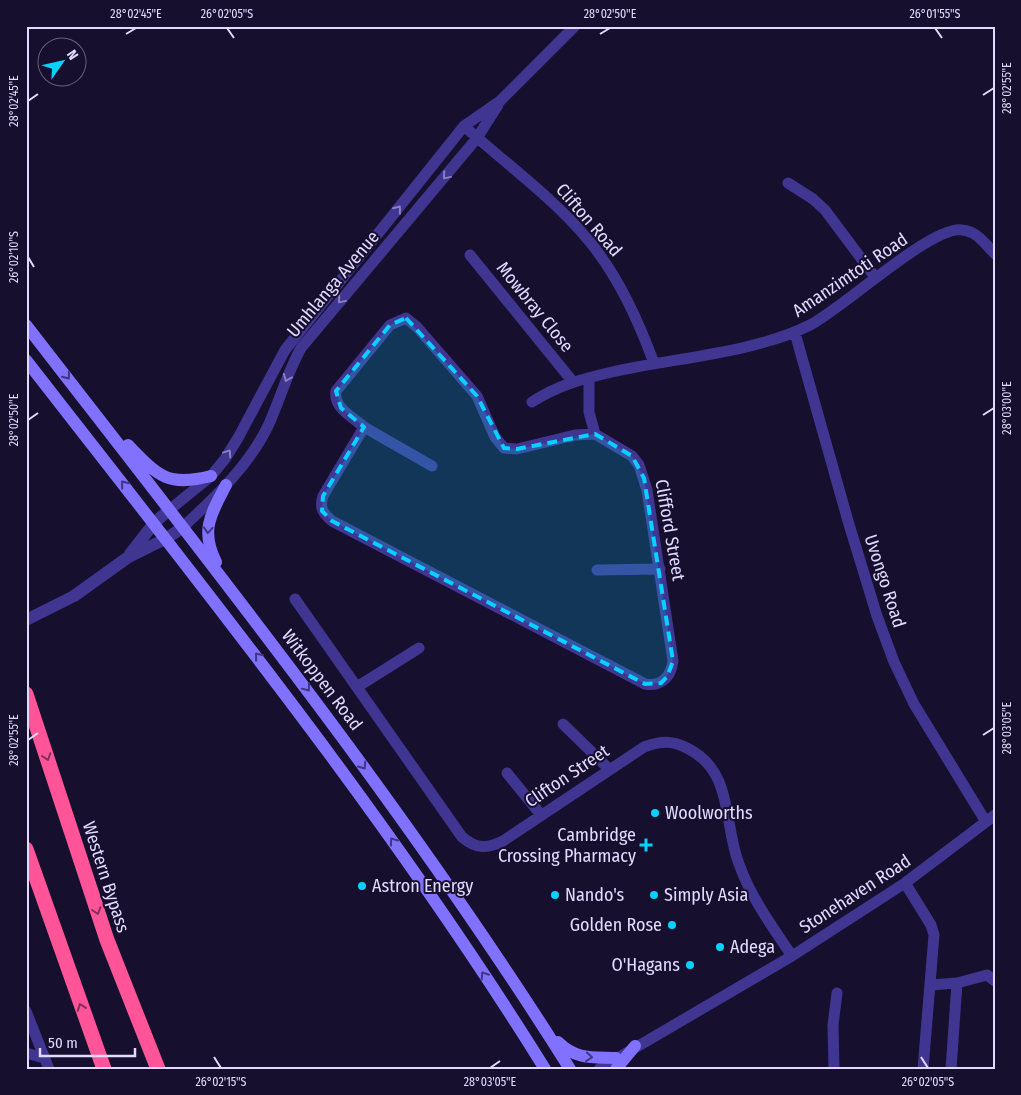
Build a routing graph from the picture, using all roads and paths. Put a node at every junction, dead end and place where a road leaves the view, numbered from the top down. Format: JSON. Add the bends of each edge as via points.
{"nodes":[{"id":1,"x":575,"y":26,"type":"edge"},
{"id":2,"x":500,"y":101,"type":"junction"},
{"id":3,"x":464,"y":126,"type":"junction"},
{"id":4,"x":478,"y":138,"type":"junction"},
{"id":5,"x":788,"y":183,"type":"dead end"},
{"id":6,"x":995,"y":254,"type":"edge"},
{"id":7,"x":470,"y":255,"type":"dead end"},
{"id":8,"x":875,"y":277,"type":"junction"},
{"id":9,"x":26,"y":325,"type":"edge"},
{"id":10,"x":795,"y":333,"type":"junction"},
{"id":11,"x":26,"y":360,"type":"edge"},
{"id":12,"x":654,"y":363,"type":"junction"},
{"id":13,"x":589,"y":378,"type":"junction"},
{"id":14,"x":573,"y":382,"type":"junction"},
{"id":15,"x":532,"y":402,"type":"dead end"},
{"id":16,"x":91,"y":407,"type":"junction"},
{"id":17,"x":364,"y":427,"type":"junction"},
{"id":18,"x":595,"y":434,"type":"junction"},
{"id":19,"x":432,"y":466,"type":"dead end"},
{"id":20,"x":211,"y":476,"type":"junction"},
{"id":21,"x":226,"y":485,"type":"junction"},
{"id":22,"x":168,"y":511,"type":"junction"},
{"id":23,"x":155,"y":522,"type":"junction"},
{"id":24,"x":182,"y":528,"type":"junction"},
{"id":25,"x":167,"y":538,"type":"junction"},
{"id":26,"x":127,"y":558,"type":"junction"},
{"id":27,"x":660,"y":569,"type":"junction"},
{"id":28,"x":597,"y":570,"type":"dead end"},
{"id":29,"x":225,"y":580,"type":"junction"},
{"id":30,"x":295,"y":600,"type":"dead end"},
{"id":31,"x":26,"y":620,"type":"edge"},
{"id":32,"x":419,"y":648,"type":"dead end"},
{"id":33,"x":357,"y":687,"type":"junction"},
{"id":34,"x":26,"y":694,"type":"edge"},
{"id":35,"x":563,"y":724,"type":"dead end"},
{"id":36,"x":609,"y":769,"type":"junction"},
{"id":37,"x":507,"y":773,"type":"dead end"},
{"id":38,"x":542,"y":815,"type":"junction"},
{"id":39,"x":990,"y":818,"type":"edge"},
{"id":40,"x":26,"y":849,"type":"edge"},
{"id":41,"x":905,"y":883,"type":"junction"},
{"id":42,"x":792,"y":956,"type":"junction"},
{"id":43,"x":995,"y":981,"type":"edge"},
{"id":44,"x":957,"y":983,"type":"junction"},
{"id":45,"x":931,"y":985,"type":"junction"},
{"id":46,"x":837,"y":993,"type":"dead end"},
{"id":47,"x":26,"y":1011,"type":"edge"},
{"id":48,"x":512,"y":1015,"type":"junction"},
{"id":49,"x":540,"y":1021,"type":"junction"},
{"id":50,"x":635,"y":1046,"type":"joint"},
{"id":51,"x":26,"y":1053,"type":"edge"},
{"id":52,"x":46,"y":1063,"type":"edge"},
{"id":53,"x":616,"y":1063,"type":"edge"},
{"id":54,"x":104,"y":1069,"type":"edge"},
{"id":55,"x":158,"y":1069,"type":"edge"},
{"id":56,"x":534,"y":1069,"type":"edge"},
{"id":57,"x":545,"y":1069,"type":"edge"},
{"id":58,"x":570,"y":1069,"type":"edge"},
{"id":59,"x":600,"y":1069,"type":"edge"},
{"id":60,"x":834,"y":1069,"type":"edge"},
{"id":61,"x":923,"y":1069,"type":"edge"},
{"id":62,"x":952,"y":1069,"type":"edge"}],
"edges":[{"from":1,"to":2,"type":"street","name":"Umhlanga Avenue"},
{"from":2,"to":3,"type":"street","name":"Umhlanga Avenue"},
{"from":2,"to":4,"type":"street","name":"Umhlanga Avenue"},
{"from":3,"to":4,"type":"street","name":"Clifton Road"},
{"from":20,"to":3,"type":"street","name":"Umhlanga Avenue","one_way":true,"via":[[238,438],[285,350]]},
{"from":4,"to":12,"type":"street","name":"Clifton Road","via":[[535,186],[590,242],[632,310]]},
{"from":4,"to":21,"type":"street","name":"Umhlanga Avenue","one_way":true,"via":[[310,336],[294,360],[260,441]]},
{"from":5,"to":8,"type":"street","via":[[824,210]]},
{"from":6,"to":8,"type":"street","name":"Amanzimtoti Road","via":[[971,231],[952,230]]},
{"from":7,"to":14,"type":"street","name":"Mowbray Close"},
{"from":8,"to":10,"type":"street","name":"Amanzimtoti Road","via":[[834,310]]},
{"from":9,"to":16,"type":"main road","name":"Witkoppen Road","one_way":true},
{"from":10,"to":12,"type":"street","name":"Amanzimtoti Road","via":[[747,346]]},
{"from":10,"to":39,"type":"street","name":"Uvongo Road","via":[[854,540],[894,662],[914,704]]},
{"from":23,"to":11,"type":"main road","name":"Witkoppen Road","one_way":true},
{"from":12,"to":13,"type":"street","name":"Amanzimtoti Road"},
{"from":13,"to":14,"type":"street","name":"Amanzimtoti Road"},
{"from":13,"to":18,"type":"street","via":[[588,412]]},
{"from":14,"to":15,"type":"street","name":"Amanzimtoti Road","via":[[552,388]]},
{"from":16,"to":20,"type":"main road","via":[[162,476],[184,482]]},
{"from":16,"to":22,"type":"main road","name":"Witkoppen Road"},
{"from":17,"to":18,"type":"street","via":[[341,408],[335,397],[336,391],[390,325],[406,318],[418,327],[477,396],[495,437],[504,448],[517,449],[575,435]]},
{"from":17,"to":19,"type":"street"},
{"from":17,"to":27,"type":"street","name":"Clifford Street","via":[[320,504],[332,522],[645,684],[653,685],[667,677],[673,661]]},
{"from":18,"to":27,"type":"street","name":"Clifford Street","via":[[621,448],[639,465],[647,490]]},
{"from":20,"to":22,"type":"street","name":"Umhlanga Avenue"},
{"from":21,"to":24,"type":"street","name":"Umhlanga Avenue"},
{"from":21,"to":29,"type":"main road","one_way":true,"via":[[207,530],[210,548]]},
{"from":22,"to":23,"type":"street","name":"Umhlanga Avenue"},
{"from":22,"to":24,"type":"main road","name":"Witkoppen Road"},
{"from":23,"to":25,"type":"main road","name":"Witkoppen Road"},
{"from":23,"to":26,"type":"street","name":"Umhlanga Avenue"},
{"from":24,"to":25,"type":"street","name":"Umhlanga Avenue"},
{"from":24,"to":29,"type":"main road","name":"Witkoppen Road"},
{"from":25,"to":26,"type":"street","name":"Umhlanga Avenue"},
{"from":48,"to":25,"type":"main road","name":"Witkoppen Road","one_way":true,"via":[[447,916],[354,786]]},
{"from":26,"to":31,"type":"street","via":[[74,596]]},
{"from":27,"to":28,"type":"street"},
{"from":29,"to":49,"type":"main road","name":"Witkoppen Road","one_way":true,"via":[[341,734]]},
{"from":30,"to":33,"type":"street","name":"Clifton Street"},
{"from":32,"to":33,"type":"street"},
{"from":33,"to":38,"type":"street","name":"Clifton Street","via":[[462,837],[471,844],[480,848],[494,846]]},
{"from":34,"to":55,"type":"highway","name":"Western Bypass","one_way":true,"via":[[107,940]]},
{"from":35,"to":36,"type":"street"},
{"from":36,"to":38,"type":"street","name":"Clifton Street"},
{"from":36,"to":42,"type":"street","name":"Clifton Street","via":[[644,747],[668,740],[705,760],[723,788],[732,840],[746,881]]},
{"from":37,"to":38,"type":"street"},
{"from":39,"to":41,"type":"street","name":"Stonehaven Road"},
{"from":54,"to":40,"type":"highway","one_way":true},
{"from":41,"to":42,"type":"street","name":"Stonehaven Road"},
{"from":41,"to":45,"type":"street","via":[[933,930]]},
{"from":42,"to":50,"type":"street","name":"Stonehaven Road"},
{"from":43,"to":44,"type":"street","via":[[987,975]]},
{"from":44,"to":45,"type":"street"},
{"from":44,"to":62,"type":"street"},
{"from":45,"to":61,"type":"street"},
{"from":46,"to":60,"type":"street","via":[[833,1025]]},
{"from":47,"to":52,"type":"street"},
{"from":48,"to":56,"type":"main road"},
{"from":48,"to":57,"type":"main road","name":"Witkoppen Road"},
{"from":49,"to":53,"type":"main road","one_way":true,"via":[[573,1054]]},
{"from":49,"to":58,"type":"main road","name":"Witkoppen Road"},
{"from":50,"to":53,"type":"main road"},
{"from":51,"to":52,"type":"street"},
{"from":53,"to":59,"type":"street"}]}
